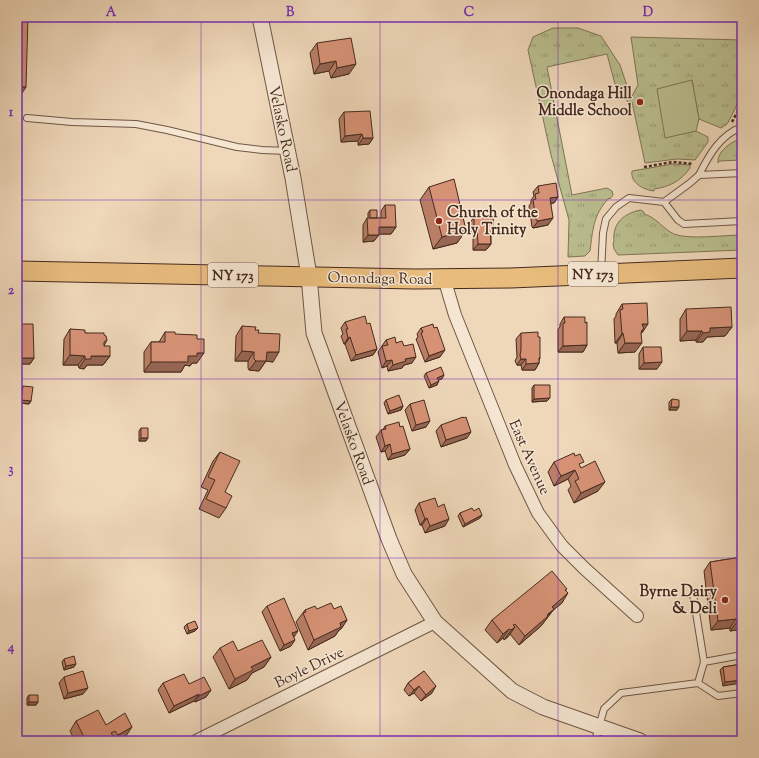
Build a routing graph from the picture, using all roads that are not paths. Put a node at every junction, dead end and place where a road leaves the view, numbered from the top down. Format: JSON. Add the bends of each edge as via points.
{"nodes":[{"id":1,"x":260,"y":17,"type":"edge"},
{"id":2,"x":27,"y":118,"type":"dead end"},
{"id":3,"x":742,"y":127,"type":"edge"},
{"id":4,"x":288,"y":151,"type":"junction"},
{"id":5,"x":742,"y":173,"type":"edge"},
{"id":6,"x":699,"y":175,"type":"junction"},
{"id":7,"x":664,"y":202,"type":"junction"},
{"id":8,"x":742,"y":221,"type":"edge"},
{"id":9,"x":742,"y":268,"type":"edge"},
{"id":10,"x":17,"y":271,"type":"edge"},
{"id":11,"x":600,"y":274,"type":"junction"},
{"id":12,"x":309,"y":276,"type":"junction"},
{"id":13,"x":444,"y":278,"type":"junction"},
{"id":14,"x":693,"y":594,"type":"dead end"},
{"id":15,"x":636,"y":616,"type":"dead end"},
{"id":16,"x":435,"y":622,"type":"junction"},
{"id":17,"x":742,"y":656,"type":"edge"},
{"id":18,"x":704,"y":662,"type":"junction"},
{"id":19,"x":698,"y":683,"type":"junction"},
{"id":20,"x":739,"y":691,"type":"edge"},
{"id":21,"x":600,"y":726,"type":"junction"},
{"id":22,"x":196,"y":741,"type":"edge"},
{"id":23,"x":595,"y":741,"type":"edge"},
{"id":24,"x":640,"y":741,"type":"edge"}],
"edges":[{"from":1,"to":4,"type":"street","name":"Velasko Road"},
{"from":2,"to":4,"type":"lane","via":[[136,124],[237,147]]},
{"from":3,"to":6,"type":"lane","via":[[732,130],[716,144]]},
{"from":4,"to":12,"type":"street","name":"Velasko Road"},
{"from":5,"to":6,"type":"lane"},
{"from":6,"to":7,"type":"lane"},
{"from":7,"to":8,"type":"lane","via":[[684,224]]},
{"from":7,"to":11,"type":"lane","via":[[629,198],[616,207],[606,219]]},
{"from":9,"to":11,"type":"main road","name":"Onondaga Road","number":"NY 173"},
{"from":10,"to":12,"type":"main road","name":"Onondaga Road","number":"NY 173"},
{"from":11,"to":13,"type":"main road","name":"Onondaga Road","number":"NY 173"},
{"from":12,"to":13,"type":"main road","name":"Onondaga Road","number":"NY 173"},
{"from":12,"to":16,"type":"street","name":"Velasko Road","via":[[314,333],[374,498],[404,574]]},
{"from":13,"to":15,"type":"street","name":"East Avenue","via":[[455,315],[515,465],[538,513],[562,546]]},
{"from":14,"to":18,"type":"lane"},
{"from":16,"to":21,"type":"street","name":"Velasko Road","via":[[512,691],[543,707]]},
{"from":16,"to":22,"type":"street","name":"Boyle Drive"},
{"from":17,"to":18,"type":"lane","via":[[733,660]]},
{"from":18,"to":19,"type":"lane"},
{"from":19,"to":20,"type":"lane","via":[[718,696]]},
{"from":19,"to":21,"type":"lane","via":[[621,693],[604,709]]},
{"from":21,"to":23,"type":"lane"},
{"from":21,"to":24,"type":"street","name":"Velasko Road"}]}
